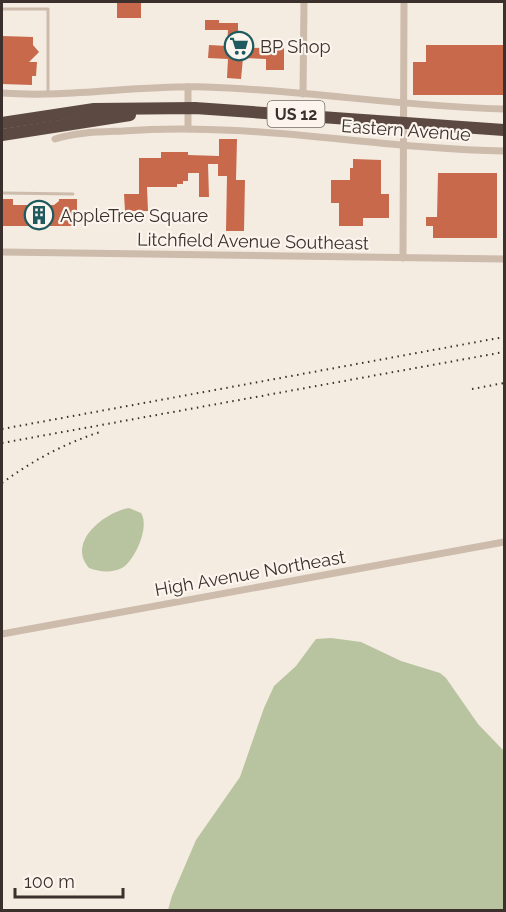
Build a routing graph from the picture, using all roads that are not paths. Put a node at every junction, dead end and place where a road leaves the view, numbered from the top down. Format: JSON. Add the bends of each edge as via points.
{"nodes":[{"id":1,"x":304,"y":2,"type":"edge"},
{"id":2,"x":404,"y":2,"type":"edge"},
{"id":3,"x":2,"y":9,"type":"edge"},
{"id":4,"x":188,"y":87,"type":"junction"},
{"id":5,"x":2,"y":93,"type":"edge"},
{"id":6,"x":48,"y":94,"type":"junction"},
{"id":7,"x":303,"y":94,"type":"junction"},
{"id":8,"x":403,"y":103,"type":"junction"},
{"id":9,"x":188,"y":108,"type":"junction"},
{"id":10,"x":504,"y":109,"type":"edge"},
{"id":11,"x":2,"y":123,"type":"edge"},
{"id":12,"x":403,"y":124,"type":"junction"},
{"id":13,"x":188,"y":128,"type":"junction"},
{"id":14,"x":504,"y":130,"type":"edge"},
{"id":15,"x":2,"y":135,"type":"edge"},
{"id":16,"x":55,"y":139,"type":"dead end"},
{"id":17,"x":403,"y":145,"type":"junction"},
{"id":18,"x":504,"y":151,"type":"edge"},
{"id":19,"x":2,"y":193,"type":"edge"},
{"id":20,"x":73,"y":194,"type":"dead end"},
{"id":21,"x":2,"y":252,"type":"edge"},
{"id":22,"x":403,"y":258,"type":"junction"},
{"id":23,"x":504,"y":259,"type":"edge"},
{"id":24,"x":504,"y":542,"type":"edge"},
{"id":25,"x":2,"y":634,"type":"edge"}],
"edges":[{"from":1,"to":7,"type":"street"},
{"from":2,"to":8,"type":"street"},
{"from":3,"to":6,"type":"lane","via":[[48,9]]},
{"from":4,"to":6,"type":"street"},
{"from":4,"to":7,"type":"street"},
{"from":4,"to":9,"type":"street"},
{"from":5,"to":6,"type":"street"},
{"from":7,"to":8,"type":"street"},
{"from":8,"to":10,"type":"street"},
{"from":8,"to":12,"type":"street"},
{"from":9,"to":11,"type":"highway","name":"US 12","number":"US 12","via":[[94,109]]},
{"from":9,"to":12,"type":"highway","name":"US 12","number":"US 12"},
{"from":9,"to":13,"type":"street"},
{"from":9,"to":15,"type":"highway","name":"US 12","number":"US 12"},
{"from":12,"to":14,"type":"highway","name":"US 12","number":"US 12"},
{"from":12,"to":17,"type":"street"},
{"from":13,"to":16,"type":"street","name":"Eastern Avenue"},
{"from":13,"to":17,"type":"street","name":"Eastern Avenue"},
{"from":17,"to":18,"type":"street","name":"Eastern Avenue"},
{"from":17,"to":22,"type":"street"},
{"from":19,"to":20,"type":"lane"},
{"from":21,"to":22,"type":"street","name":"Litchfield Avenue Southeast"},
{"from":22,"to":23,"type":"street","name":"Litchfield Avenue Southeast"},
{"from":24,"to":25,"type":"street","name":"High Avenue Northeast"}]}
